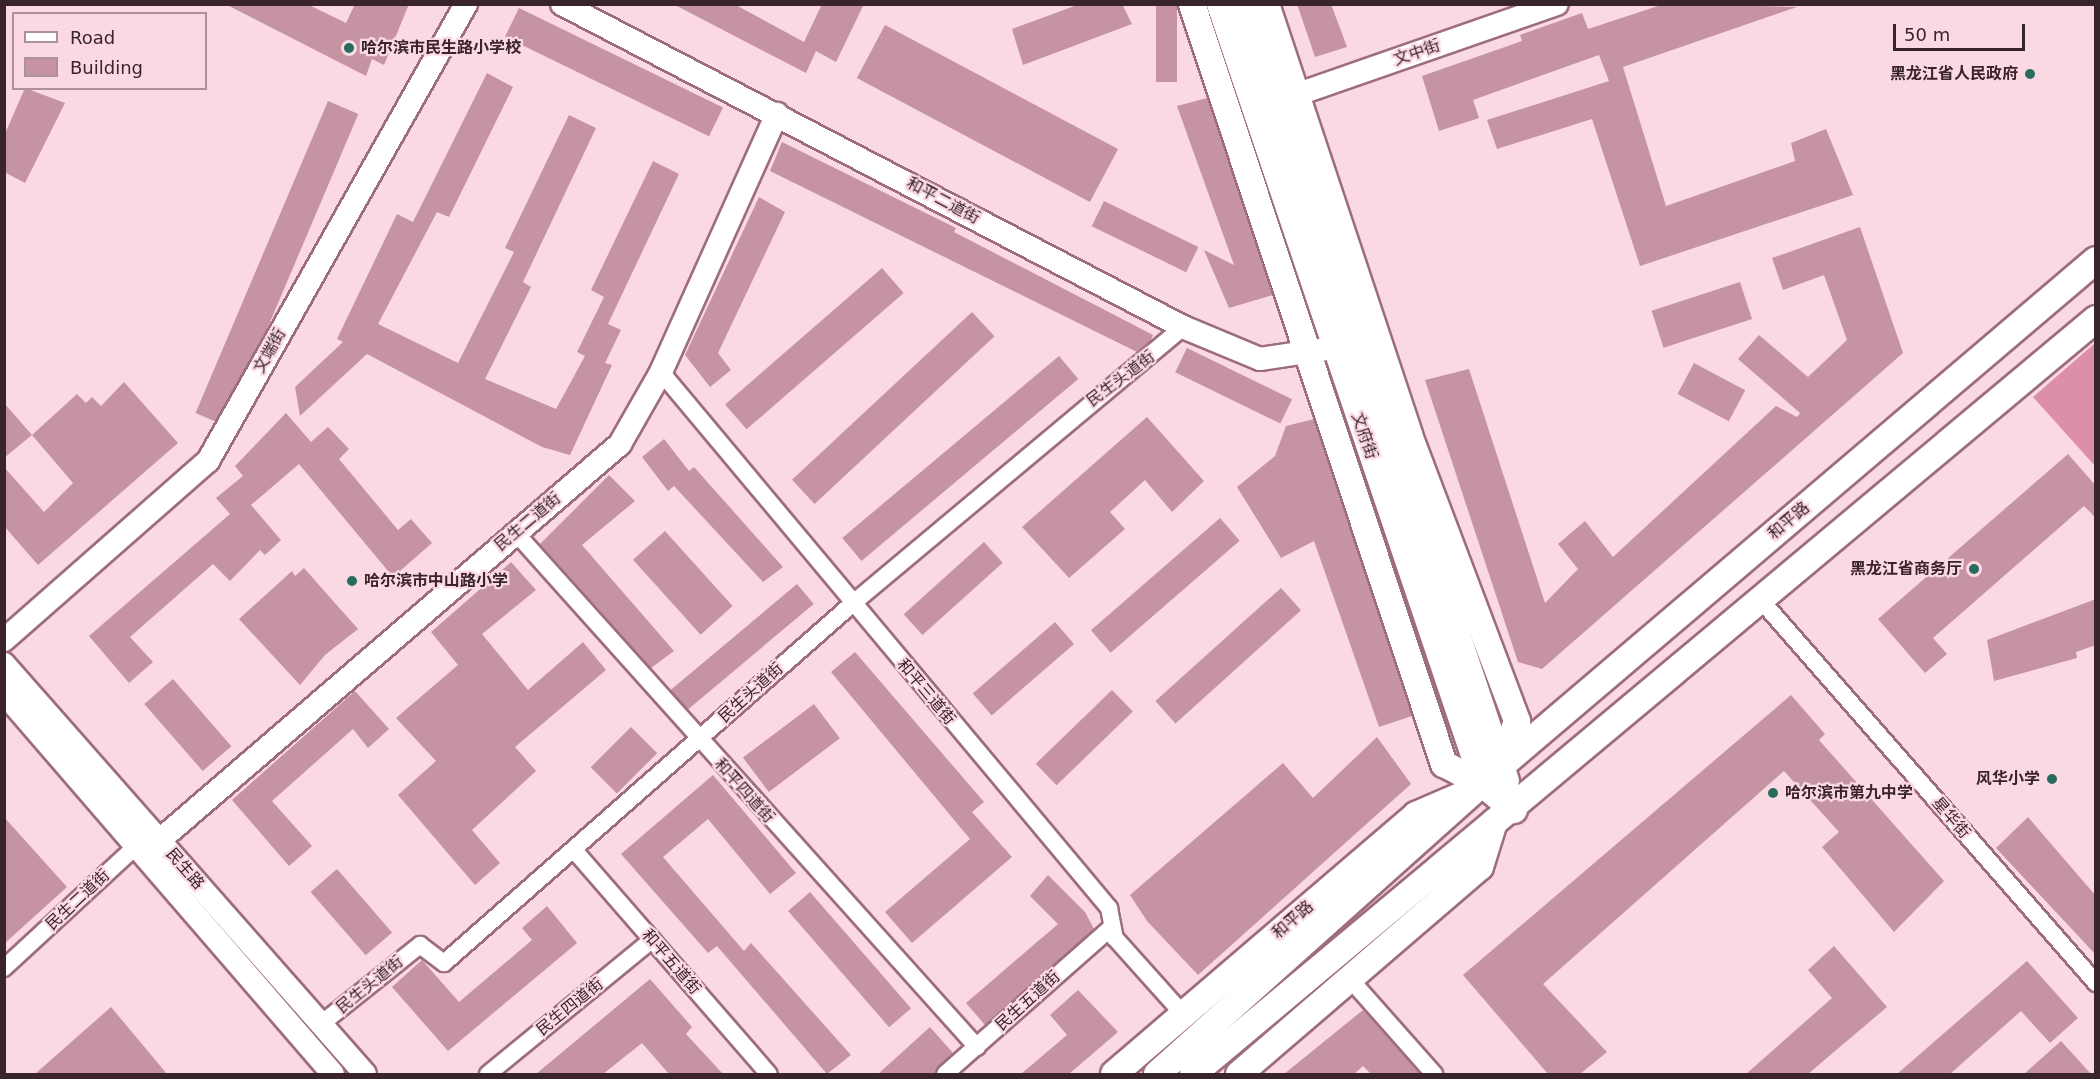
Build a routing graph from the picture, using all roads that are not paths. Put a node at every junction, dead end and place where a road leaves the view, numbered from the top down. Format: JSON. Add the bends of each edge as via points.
{"nodes":[{"id":1,"x":466,"y":4,"type":"edge"},
{"id":2,"x":562,"y":4,"type":"edge"},
{"id":3,"x":1192,"y":4,"type":"edge"},
{"id":4,"x":1220,"y":4,"type":"edge"},
{"id":5,"x":1246,"y":4,"type":"edge"},
{"id":6,"x":1266,"y":4,"type":"edge"},
{"id":7,"x":1557,"y":4,"type":"edge"},
{"id":8,"x":1287,"y":98,"type":"junction"},
{"id":9,"x":777,"y":114,"type":"junction"},
{"id":10,"x":2096,"y":248,"type":"edge"},
{"id":11,"x":2096,"y":260,"type":"edge"},
{"id":12,"x":2061,"y":289,"type":"junction"},
{"id":13,"x":2095,"y":320,"type":"edge"},
{"id":14,"x":1183,"y":327,"type":"junction"},
{"id":15,"x":1334,"y":348,"type":"junction"},
{"id":16,"x":1307,"y":352,"type":"junction"},
{"id":17,"x":661,"y":372,"type":"junction"},
{"id":18,"x":514,"y":532,"type":"junction"},
{"id":19,"x":1759,"y":598,"type":"junction"},
{"id":20,"x":852,"y":604,"type":"junction"},
{"id":21,"x":4,"y":640,"type":"edge"},
{"id":22,"x":4,"y":664,"type":"edge"},
{"id":23,"x":4,"y":693,"type":"edge"},
{"id":24,"x":698,"y":740,"type":"junction"},
{"id":25,"x":1501,"y":766,"type":"junction"},
{"id":26,"x":1484,"y":785,"type":"junction"},
{"id":27,"x":1504,"y":816,"type":"junction"},
{"id":28,"x":150,"y":839,"type":"junction"},
{"id":29,"x":574,"y":850,"type":"junction"},
{"id":30,"x":1351,"y":871,"type":"junction"},
{"id":31,"x":1382,"y":915,"type":"junction"},
{"id":32,"x":1112,"y":927,"type":"junction"},
{"id":33,"x":1317,"y":934,"type":"junction"},
{"id":34,"x":652,"y":940,"type":"junction"},
{"id":35,"x":4,"y":968,"type":"edge"},
{"id":36,"x":1350,"y":979,"type":"junction"},
{"id":37,"x":2096,"y":983,"type":"edge"},
{"id":38,"x":1183,"y":1014,"type":"junction"},
{"id":39,"x":321,"y":1024,"type":"junction"},
{"id":40,"x":977,"y":1047,"type":"junction"},
{"id":41,"x":333,"y":1074,"type":"edge"},
{"id":42,"x":365,"y":1074,"type":"edge"},
{"id":43,"x":488,"y":1074,"type":"edge"},
{"id":44,"x":769,"y":1074,"type":"edge"},
{"id":45,"x":945,"y":1074,"type":"edge"},
{"id":46,"x":1114,"y":1074,"type":"edge"},
{"id":47,"x":1157,"y":1074,"type":"edge"},
{"id":48,"x":1193,"y":1074,"type":"edge"},
{"id":49,"x":1239,"y":1074,"type":"edge"},
{"id":50,"x":1434,"y":1074,"type":"edge"}],
"edges":[{"from":1,"to":21,"type":"street","name":"文端街","via":[[208,461]]},
{"from":2,"to":9,"type":"street","name":"和平二道街"},
{"from":3,"to":16,"type":"main road"},
{"from":4,"to":15,"type":"main road","name":"文府街"},
{"from":5,"to":8,"type":"main road","name":"文府街"},
{"from":6,"to":8,"type":"main road","name":"文府街"},
{"from":7,"to":8,"type":"street","name":"文中街"},
{"from":8,"to":25,"type":"main road","name":"文府街"},
{"from":9,"to":14,"type":"street","name":"和平二道街"},
{"from":9,"to":17,"type":"street","name":"民生二道街"},
{"from":10,"to":12,"type":"main road"},
{"from":11,"to":12,"type":"main road","name":"和平路"},
{"from":12,"to":25,"type":"main road","name":"和平路"},
{"from":13,"to":19,"type":"main road"},
{"from":14,"to":16,"type":"street","name":"和平二道街","via":[[1260,359]]},
{"from":14,"to":20,"type":"street","name":"民生头道街"},
{"from":15,"to":16,"type":"street","name":"和平二道街"},
{"from":15,"to":26,"type":"main road","name":"文府街"},
{"from":16,"to":26,"type":"main road","via":[[1444,764]]},
{"from":17,"to":18,"type":"street","name":"民生二道街","via":[[620,444]]},
{"from":17,"to":20,"type":"street","name":"和平三道街"},
{"from":18,"to":24,"type":"street","name":"和平四道街"},
{"from":18,"to":28,"type":"street","name":"民生二道街"},
{"from":19,"to":27,"type":"main road"},
{"from":19,"to":37,"type":"street","name":"星华街"},
{"from":20,"to":24,"type":"street","name":"民生头道街"},
{"from":20,"to":32,"type":"street","name":"和平三道街","via":[[1109,908]]},
{"from":22,"to":28,"type":"street","name":"民生路"},
{"from":23,"to":28,"type":"street","name":"民生路"},
{"from":24,"to":29,"type":"street","name":"民生头道街"},
{"from":24,"to":40,"type":"street","name":"和平四道街"},
{"from":25,"to":26,"type":"main road","name":"和平路"},
{"from":25,"to":27,"type":"main road","name":"文府街"},
{"from":26,"to":27,"type":"main road"},
{"from":26,"to":30,"type":"main road","name":"和平路","via":[[1416,815]]},
{"from":26,"to":33,"type":"main road","name":"和平路"},
{"from":27,"to":31,"type":"main road"},
{"from":27,"to":36,"type":"main road","via":[[1480,867]]},
{"from":28,"to":35,"type":"street","name":"民生二道街"},
{"from":28,"to":39,"type":"street","name":"民生路"},
{"from":28,"to":41,"type":"street","name":"民生路"},
{"from":29,"to":34,"type":"street","name":"和平五道街"},
{"from":29,"to":39,"type":"street","name":"民生头道街","via":[[444,963],[420,945]]},
{"from":30,"to":33,"type":"main road"},
{"from":30,"to":38,"type":"main road","name":"和平路"},
{"from":31,"to":36,"type":"main road"},
{"from":31,"to":48,"type":"main road"},
{"from":32,"to":38,"type":"street","name":"和平三道街"},
{"from":32,"to":40,"type":"street","name":"民生五道街"},
{"from":33,"to":47,"type":"main road","name":"和平路"},
{"from":34,"to":43,"type":"street","name":"民生四道街"},
{"from":34,"to":44,"type":"street","name":"和平五道街"},
{"from":36,"to":49,"type":"main road"},
{"from":36,"to":50,"type":"street"},
{"from":38,"to":46,"type":"main road","name":"和平路"},
{"from":39,"to":42,"type":"street","name":"民生路"},
{"from":40,"to":45,"type":"street","name":"民生五道街"}]}
